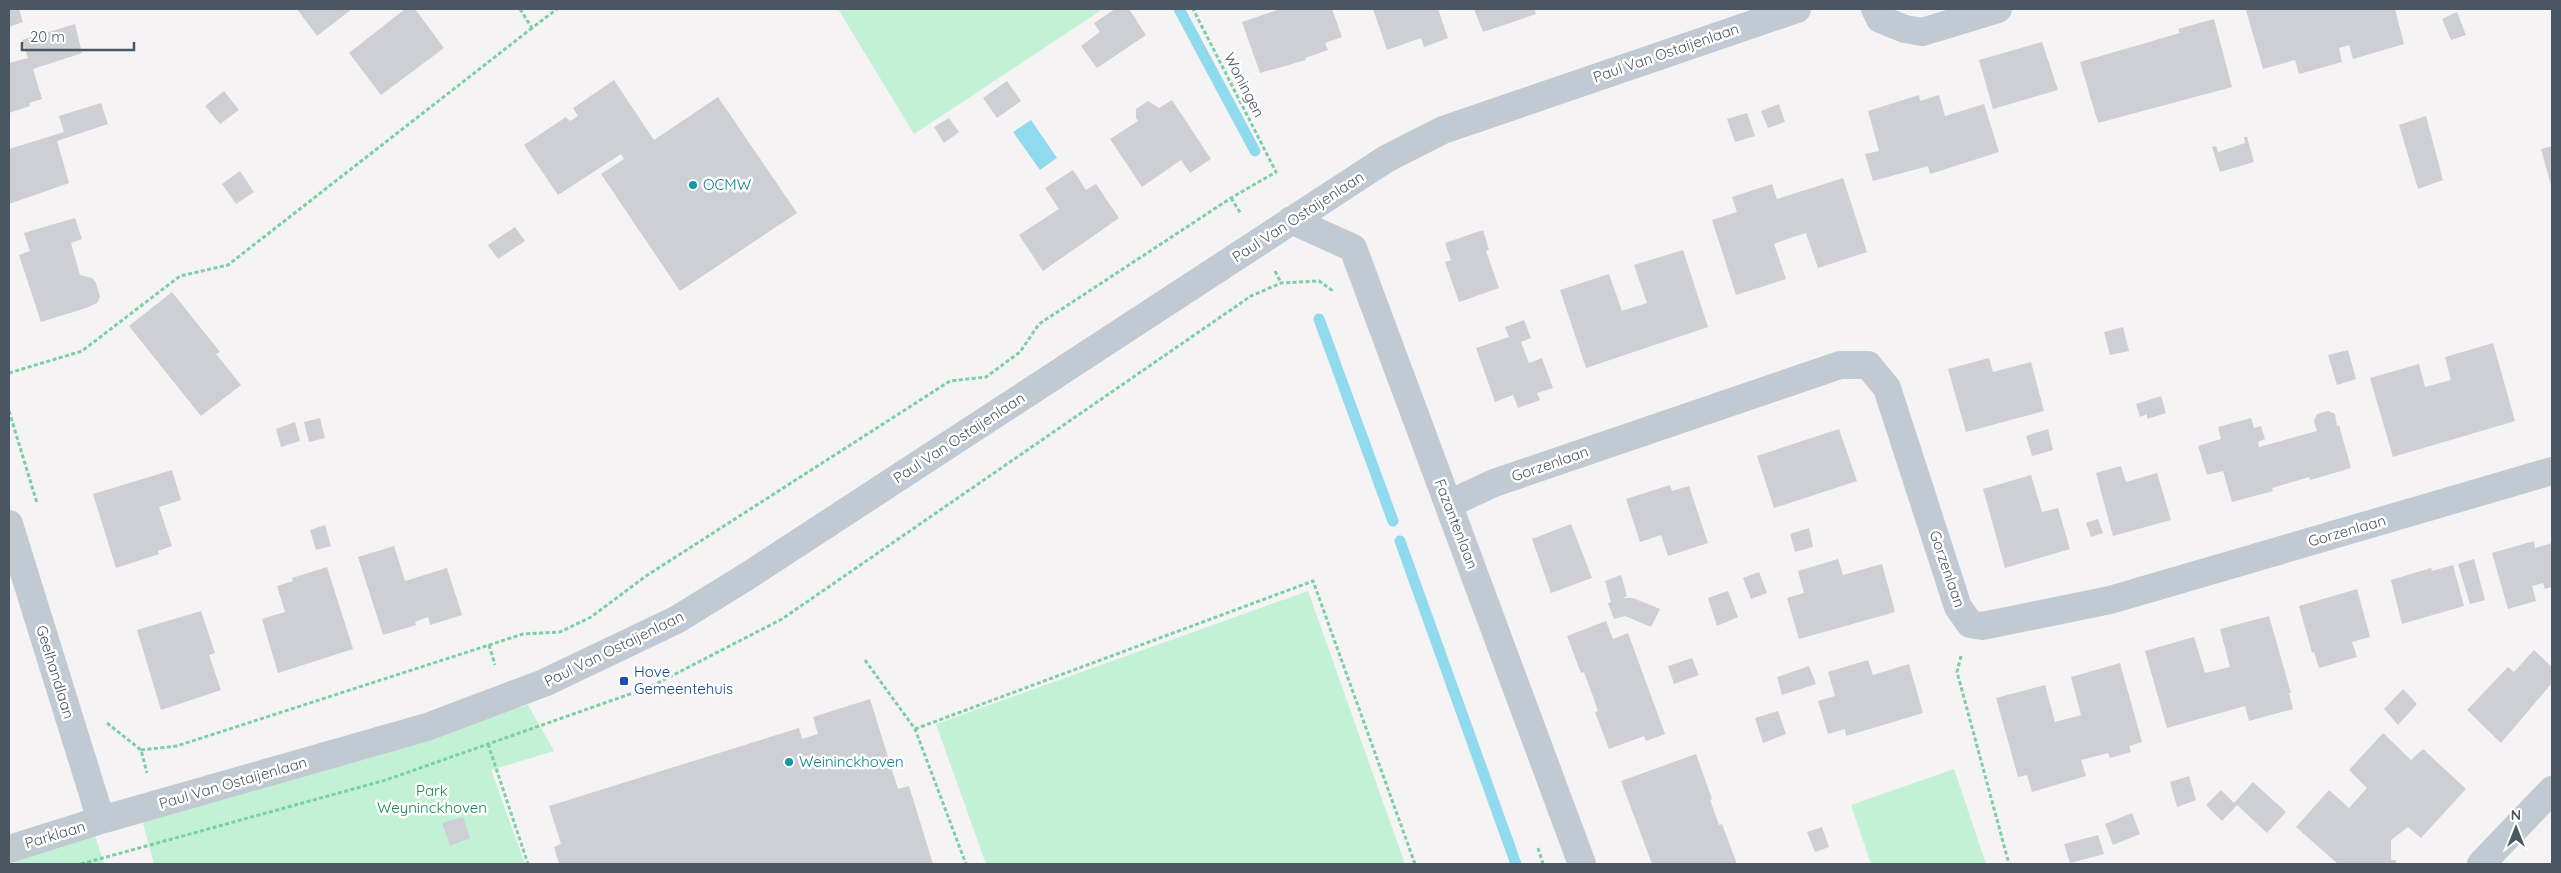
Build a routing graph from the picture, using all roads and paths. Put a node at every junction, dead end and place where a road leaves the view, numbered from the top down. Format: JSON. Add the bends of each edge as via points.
{"nodes":[{"id":1,"x":520,"y":9,"type":"edge"},
{"id":2,"x":557,"y":9,"type":"edge"},
{"id":3,"x":1193,"y":9,"type":"edge"},
{"id":4,"x":1796,"y":9,"type":"edge"},
{"id":5,"x":1875,"y":9,"type":"edge"},
{"id":6,"x":1998,"y":9,"type":"edge"},
{"id":7,"x":532,"y":28,"type":"junction"},
{"id":8,"x":1291,"y":220,"type":"junction"},
{"id":9,"x":1281,"y":282,"type":"dead end"},
{"id":10,"x":1335,"y":293,"type":"dead end"},
{"id":11,"x":9,"y":373,"type":"edge"},
{"id":12,"x":2552,"y":471,"type":"edge"},
{"id":13,"x":1449,"y":504,"type":"junction"},
{"id":14,"x":9,"y":524,"type":"edge"},
{"id":15,"x":1970,"y":624,"type":"junction"},
{"id":16,"x":489,"y":645,"type":"junction"},
{"id":17,"x":865,"y":660,"type":"dead end"},
{"id":18,"x":476,"y":708,"type":"junction"},
{"id":19,"x":915,"y":729,"type":"junction"},
{"id":20,"x":141,"y":750,"type":"dead end"},
{"id":21,"x":2552,"y":790,"type":"edge"},
{"id":22,"x":101,"y":820,"type":"junction"},
{"id":23,"x":167,"y":840,"type":"dead end"},
{"id":24,"x":1537,"y":846,"type":"dead end"},
{"id":25,"x":9,"y":849,"type":"edge"},
{"id":26,"x":81,"y":864,"type":"edge"},
{"id":27,"x":528,"y":864,"type":"edge"},
{"id":28,"x":966,"y":864,"type":"edge"},
{"id":29,"x":1415,"y":864,"type":"edge"},
{"id":30,"x":1544,"y":864,"type":"edge"},
{"id":31,"x":1582,"y":864,"type":"edge"},
{"id":32,"x":2009,"y":864,"type":"edge"},
{"id":33,"x":2481,"y":864,"type":"edge"}],
"edges":[{"from":1,"to":7,"type":"path"},
{"from":2,"to":7,"type":"path"},
{"from":3,"to":16,"type":"path","name":"Woningen","via":[[1276,172],[1039,324],[1020,352],[986,376],[950,381],[654,571],[591,617],[560,632],[523,634]]},
{"from":4,"to":8,"type":"street","name":"Paul Van Ostaijenlaan","via":[[1443,130],[1386,159]]},
{"from":5,"to":6,"type":"street","via":[[1880,18],[1922,32]]},
{"from":7,"to":11,"type":"path","via":[[228,265],[180,276],[82,351]]},
{"from":8,"to":13,"type":"street","name":"Fazantenlaan","via":[[1353,248]]},
{"from":8,"to":18,"type":"street","name":"Paul Van Ostaijenlaan","via":[[676,620],[544,683]]},
{"from":9,"to":10,"type":"path","via":[[1319,281]]},
{"from":12,"to":15,"type":"street","name":"Gorzenlaan","via":[[2110,600],[1982,626]]},
{"from":13,"to":15,"type":"street","name":"Gorzenlaan","via":[[1494,483],[1840,365],[1868,365],[1887,388],[1958,607]]},
{"from":13,"to":31,"type":"street","name":"Fazantenlaan"},
{"from":14,"to":22,"type":"street","name":"Geelhandlaan"},
{"from":15,"to":32,"type":"path","via":[[1957,672]]},
{"from":16,"to":18,"type":"path","via":[[499,678]]},
{"from":16,"to":20,"type":"path","via":[[177,746]]},
{"from":17,"to":19,"type":"path"},
{"from":18,"to":22,"type":"street","name":"Paul Van Ostaijenlaan","via":[[427,727]]},
{"from":18,"to":27,"type":"path"},
{"from":19,"to":28,"type":"path"},
{"from":19,"to":29,"type":"path","via":[[1313,581]]},
{"from":21,"to":33,"type":"street"},
{"from":22,"to":25,"type":"street","name":"Parklaan"},
{"from":23,"to":26,"type":"path"},
{"from":24,"to":30,"type":"path"}]}
